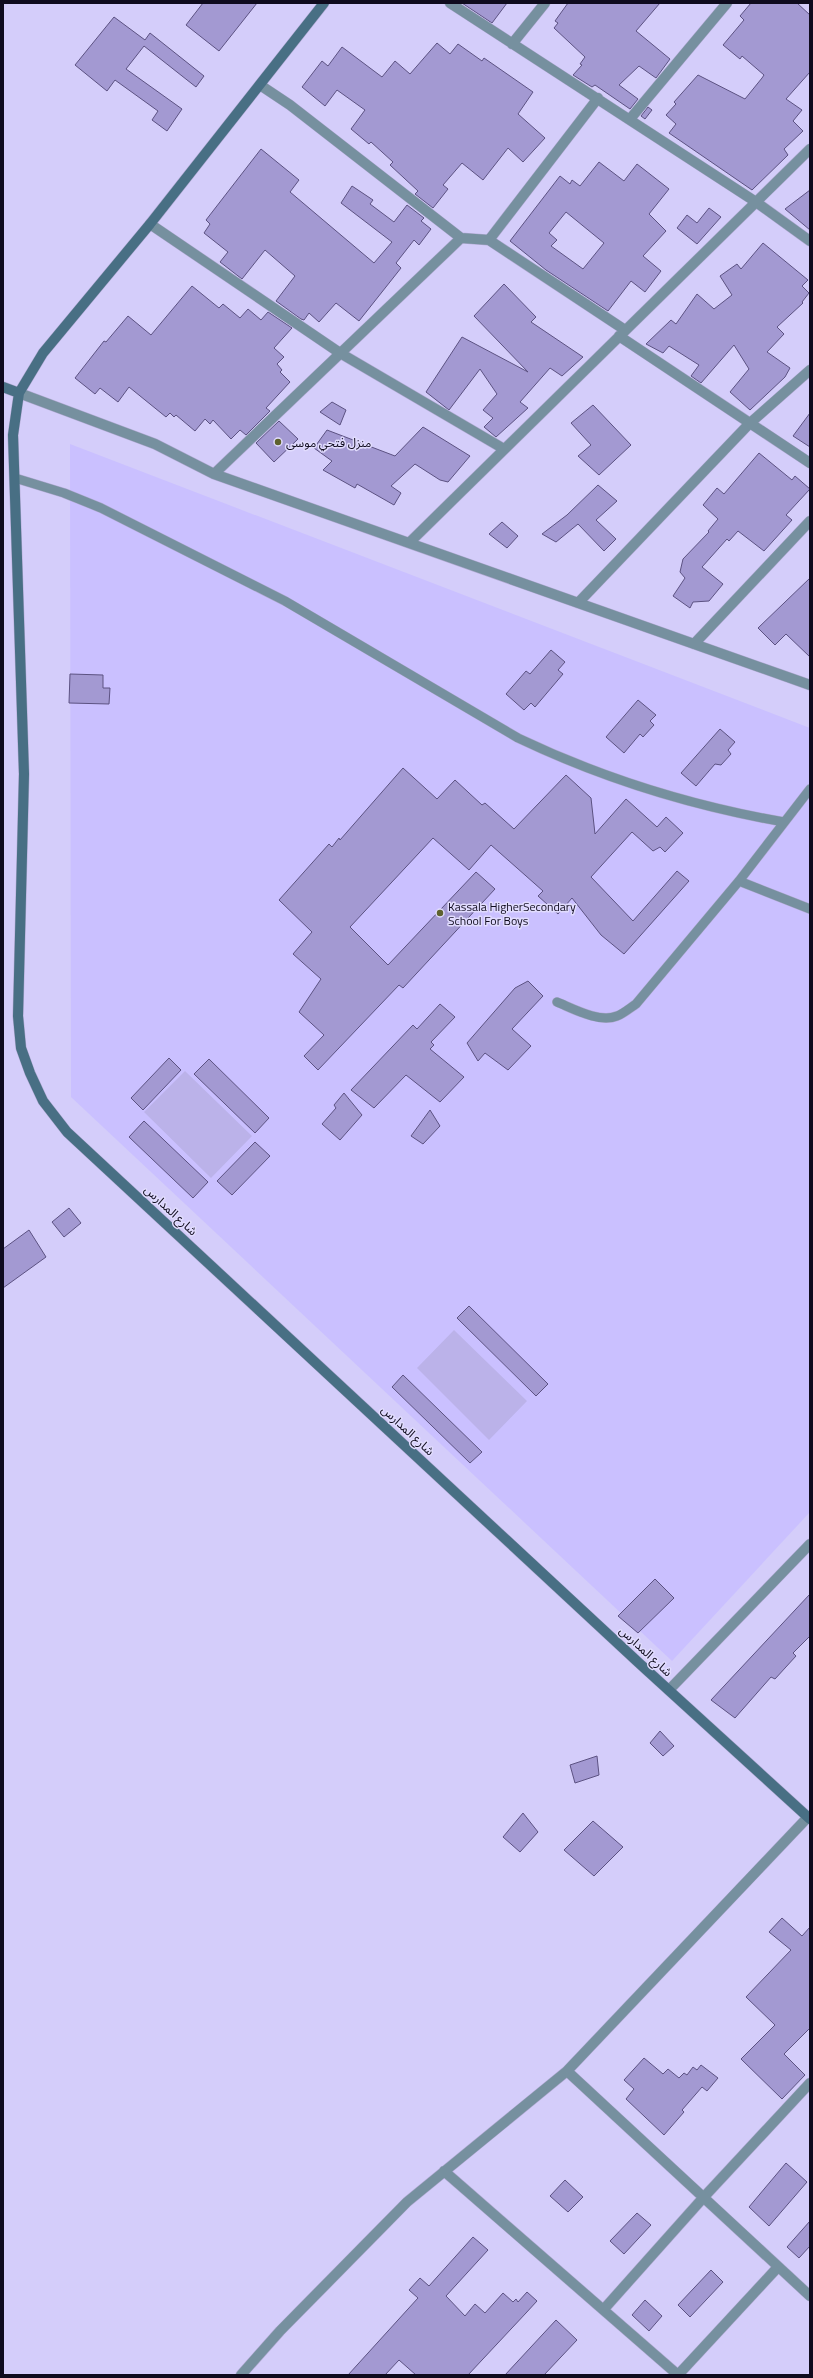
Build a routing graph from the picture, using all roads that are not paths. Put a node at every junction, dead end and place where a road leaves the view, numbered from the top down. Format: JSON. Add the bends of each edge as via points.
{"nodes":[{"id":1,"x":324,"y":3,"type":"edge"},
{"id":2,"x":450,"y":3,"type":"edge"},
{"id":3,"x":545,"y":3,"type":"edge"},
{"id":4,"x":727,"y":3,"type":"edge"},
{"id":5,"x":512,"y":44,"type":"junction"},
{"id":6,"x":260,"y":85,"type":"junction"},
{"id":7,"x":598,"y":98,"type":"junction"},
{"id":8,"x":630,"y":119,"type":"junction"},
{"id":9,"x":810,"y":149,"type":"edge"},
{"id":10,"x":756,"y":202,"type":"junction"},
{"id":11,"x":150,"y":224,"type":"junction"},
{"id":12,"x":461,"y":238,"type":"junction"},
{"id":13,"x":490,"y":240,"type":"junction"},
{"id":14,"x":810,"y":241,"type":"edge"},
{"id":15,"x":622,"y":333,"type":"junction"},
{"id":16,"x":340,"y":353,"type":"junction"},
{"id":17,"x":810,"y":370,"type":"edge"},
{"id":18,"x":3,"y":387,"type":"edge"},
{"id":19,"x":19,"y":393,"type":"junction"},
{"id":20,"x":749,"y":424,"type":"junction"},
{"id":21,"x":504,"y":449,"type":"junction"},
{"id":22,"x":810,"y":464,"type":"edge"},
{"id":23,"x":214,"y":474,"type":"junction"},
{"id":24,"x":15,"y":478,"type":"junction"},
{"id":25,"x":810,"y":521,"type":"edge"},
{"id":26,"x":409,"y":543,"type":"junction"},
{"id":27,"x":578,"y":603,"type":"junction"},
{"id":28,"x":694,"y":644,"type":"junction"},
{"id":29,"x":810,"y":685,"type":"edge"},
{"id":30,"x":810,"y":790,"type":"edge"},
{"id":31,"x":784,"y":822,"type":"junction"},
{"id":32,"x":739,"y":881,"type":"junction"},
{"id":33,"x":810,"y":909,"type":"edge"},
{"id":34,"x":558,"y":1002,"type":"dead end"},
{"id":35,"x":810,"y":1544,"type":"edge"},
{"id":36,"x":669,"y":1690,"type":"junction"},
{"id":37,"x":809,"y":1818,"type":"edge"},
{"id":38,"x":567,"y":2071,"type":"junction"},
{"id":39,"x":810,"y":2083,"type":"edge"},
{"id":40,"x":444,"y":2171,"type":"junction"},
{"id":41,"x":703,"y":2198,"type":"junction"},
{"id":42,"x":778,"y":2267,"type":"junction"},
{"id":43,"x":810,"y":2296,"type":"edge"},
{"id":44,"x":604,"y":2309,"type":"junction"},
{"id":45,"x":241,"y":2375,"type":"edge"},
{"id":46,"x":678,"y":2375,"type":"edge"}],
"edges":[{"from":1,"to":6,"type":"street"},
{"from":2,"to":5,"type":"street"},
{"from":3,"to":5,"type":"street"},
{"from":4,"to":8,"type":"street"},
{"from":5,"to":7,"type":"street"},
{"from":6,"to":11,"type":"street"},
{"from":6,"to":12,"type":"street","via":[[290,105]]},
{"from":7,"to":8,"type":"street"},
{"from":7,"to":13,"type":"street"},
{"from":8,"to":10,"type":"street"},
{"from":9,"to":10,"type":"street"},
{"from":10,"to":14,"type":"street"},
{"from":10,"to":15,"type":"street"},
{"from":11,"to":16,"type":"street"},
{"from":11,"to":19,"type":"street","via":[[43,353]]},
{"from":12,"to":13,"type":"street"},
{"from":12,"to":16,"type":"street"},
{"from":13,"to":15,"type":"street"},
{"from":15,"to":20,"type":"street"},
{"from":15,"to":21,"type":"street"},
{"from":16,"to":21,"type":"street"},
{"from":16,"to":23,"type":"street"},
{"from":17,"to":20,"type":"street"},
{"from":18,"to":19,"type":"street"},
{"from":19,"to":23,"type":"street","via":[[155,444]]},
{"from":19,"to":24,"type":"street","name":"شارع المدارس","via":[[12,435]]},
{"from":20,"to":22,"type":"street"},
{"from":20,"to":27,"type":"street"},
{"from":21,"to":26,"type":"street"},
{"from":23,"to":26,"type":"street"},
{"from":24,"to":31,"type":"lane","via":[[101,508],[285,602],[518,738],[554,755],[592,771],[665,795],[738,814]]},
{"from":24,"to":36,"type":"street","name":"شارع المدارس","via":[[24,774],[18,1016],[21,1048],[42,1102],[67,1132]]},
{"from":25,"to":28,"type":"street"},
{"from":26,"to":27,"type":"street"},
{"from":27,"to":28,"type":"street"},
{"from":28,"to":29,"type":"street"},
{"from":30,"to":31,"type":"lane"},
{"from":31,"to":32,"type":"lane"},
{"from":32,"to":33,"type":"lane"},
{"from":32,"to":34,"type":"lane","via":[[636,1004],[617,1016],[602,1017],[584,1014]]},
{"from":35,"to":36,"type":"street"},
{"from":36,"to":37,"type":"street","name":"شارع المدارس"},
{"from":37,"to":38,"type":"street"},
{"from":38,"to":40,"type":"street"},
{"from":38,"to":41,"type":"street"},
{"from":39,"to":41,"type":"street"},
{"from":40,"to":44,"type":"street"},
{"from":40,"to":45,"type":"street","via":[[374,2235],[280,2331]]},
{"from":41,"to":42,"type":"street"},
{"from":41,"to":44,"type":"street"},
{"from":42,"to":43,"type":"street"},
{"from":42,"to":46,"type":"street"},
{"from":44,"to":46,"type":"street"}]}
